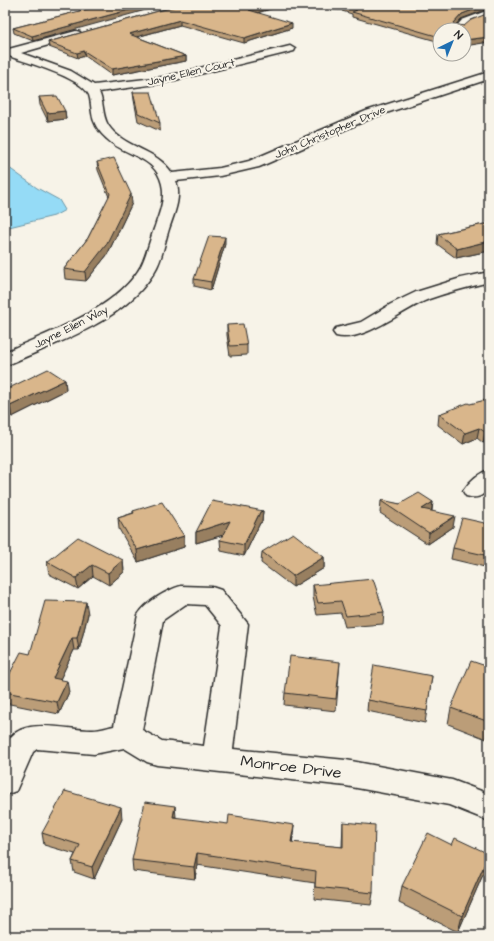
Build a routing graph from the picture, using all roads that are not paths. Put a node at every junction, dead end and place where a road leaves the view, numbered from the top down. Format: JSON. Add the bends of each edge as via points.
{"nodes":[{"id":1,"x":329,"y":5,"type":"edge"},
{"id":2,"x":354,"y":5,"type":"edge"},
{"id":3,"x":489,"y":13,"type":"edge"},
{"id":4,"x":466,"y":22,"type":"edge"},
{"id":5,"x":85,"y":32,"type":"edge"},
{"id":6,"x":290,"y":49,"type":"dead end"},
{"id":7,"x":7,"y":53,"type":"edge"},
{"id":8,"x":489,"y":75,"type":"edge"},
{"id":9,"x":91,"y":89,"type":"junction"},
{"id":10,"x":168,"y":178,"type":"junction"},
{"id":11,"x":489,"y":278,"type":"edge"},
{"id":12,"x":342,"y":332,"type":"dead end"},
{"id":13,"x":5,"y":359,"type":"edge"},
{"id":14,"x":127,"y":735,"type":"junction"},
{"id":15,"x":217,"y":758,"type":"junction"},
{"id":16,"x":5,"y":782,"type":"edge"},
{"id":17,"x":489,"y":808,"type":"edge"}],
"edges":[{"from":1,"to":2,"type":"street"},
{"from":3,"to":4,"type":"street"},
{"from":5,"to":7,"type":"street"},
{"from":6,"to":9,"type":"street","name":"Jayne Ellen Court","via":[[163,80]]},
{"from":7,"to":9,"type":"street","via":[[70,75]]},
{"from":8,"to":10,"type":"street","name":"John Christopher Drive","via":[[370,114],[254,164],[220,172]]},
{"from":9,"to":10,"type":"street","name":"Jayne Ellen Way","via":[[97,98],[97,114],[104,128],[118,140],[153,160]]},
{"from":10,"to":13,"type":"street","name":"Jayne Ellen Way","via":[[172,190],[171,201],[149,266],[135,287],[112,307]]},
{"from":11,"to":12,"type":"street","via":[[422,296],[367,326]]},
{"from":14,"to":15,"type":"street","name":"Monroe Drive","via":[[156,753]]},
{"from":14,"to":15,"type":"street","via":[[151,615],[181,595],[212,596],[235,624]]},
{"from":14,"to":16,"type":"street","via":[[94,742],[33,737],[22,744]]},
{"from":15,"to":17,"type":"street","name":"Monroe Drive","via":[[353,775],[452,793]]}]}
